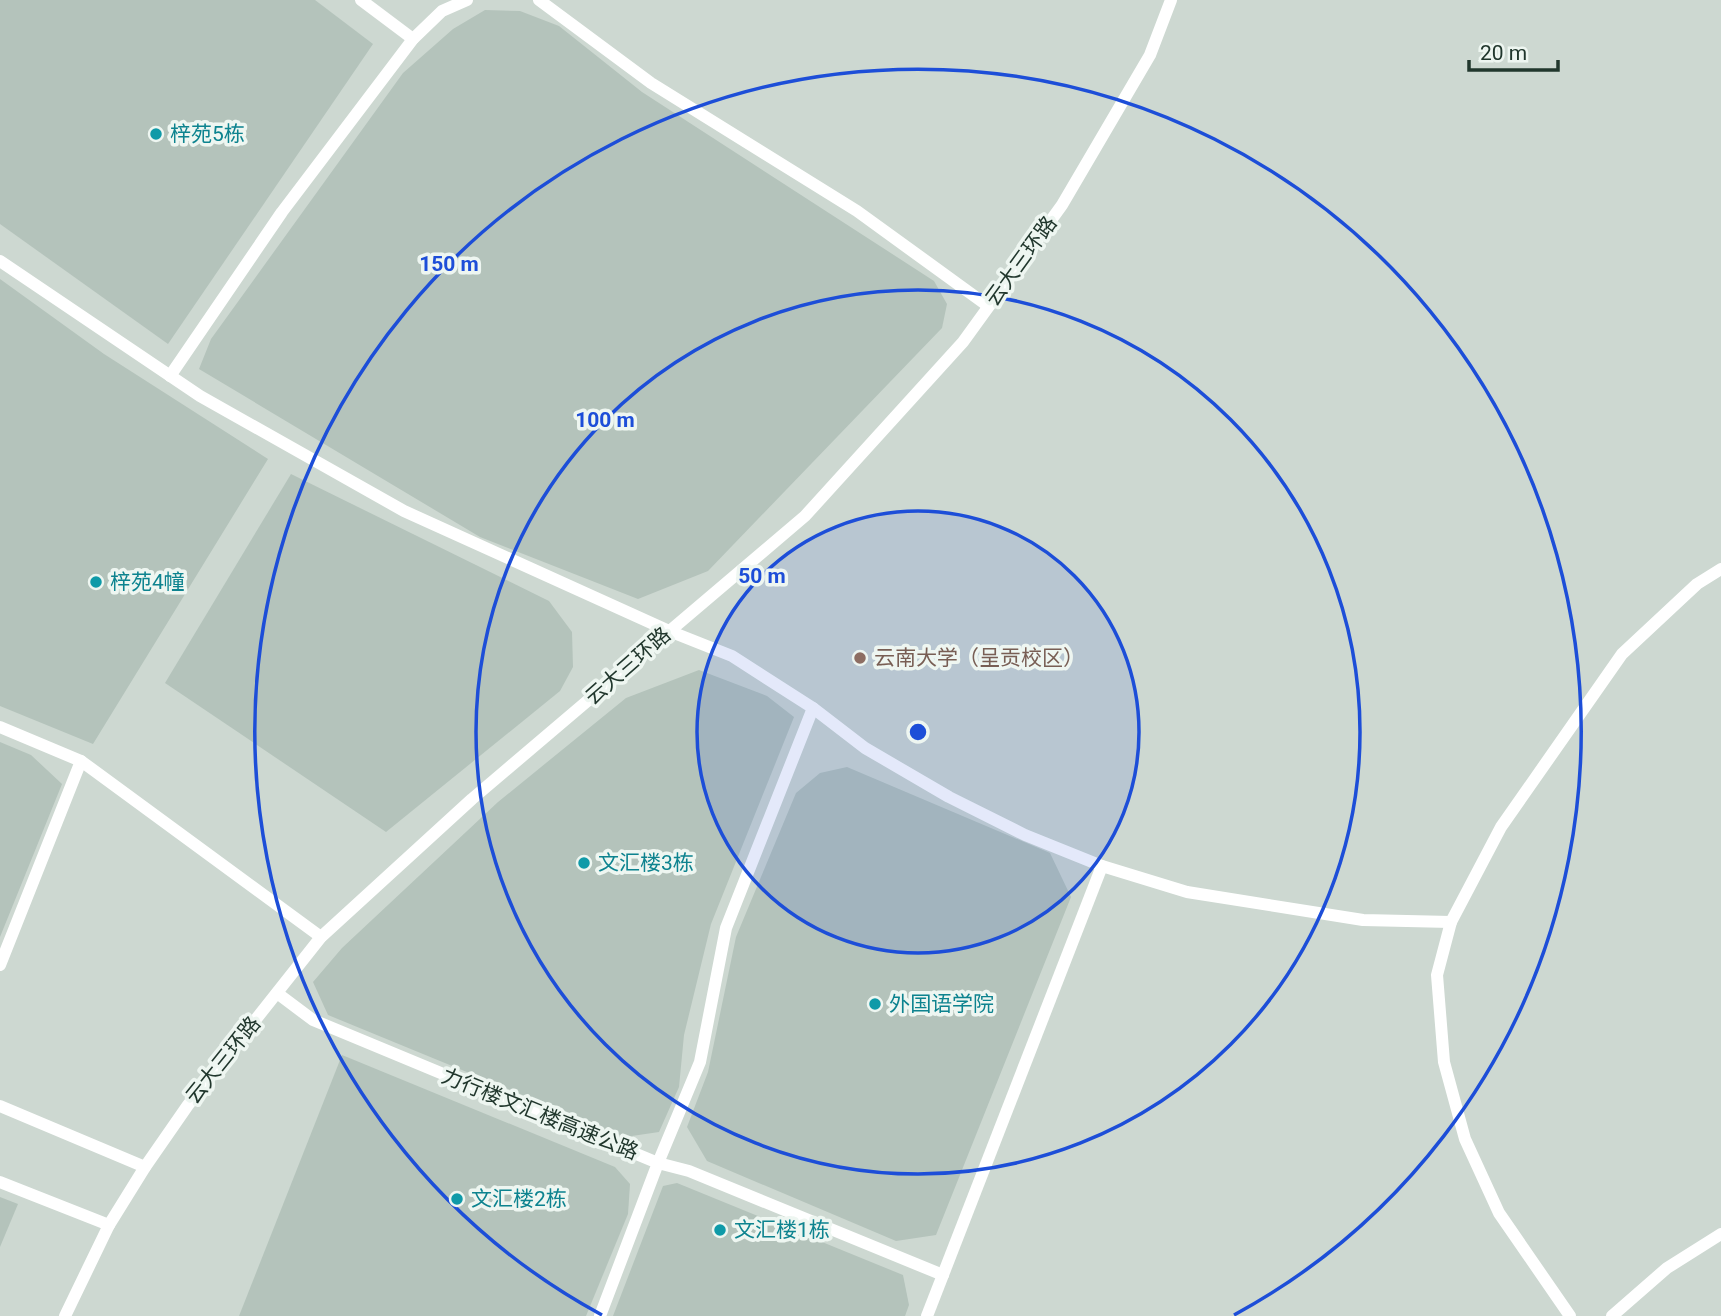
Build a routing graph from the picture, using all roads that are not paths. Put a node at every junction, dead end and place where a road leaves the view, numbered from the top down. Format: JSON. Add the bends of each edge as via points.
{"nodes":[{"id":1,"x":361,"y":0,"type":"edge"},
{"id":2,"x":467,"y":0,"type":"edge"},
{"id":3,"x":539,"y":0,"type":"edge"},
{"id":4,"x":1171,"y":0,"type":"edge"},
{"id":5,"x":413,"y":39,"type":"junction"},
{"id":6,"x":0,"y":261,"type":"edge"},
{"id":7,"x":988,"y":306,"type":"junction"},
{"id":8,"x":170,"y":376,"type":"junction"},
{"id":9,"x":1721,"y":569,"type":"edge"},
{"id":10,"x":669,"y":631,"type":"junction"},
{"id":11,"x":813,"y":708,"type":"junction"},
{"id":12,"x":0,"y":727,"type":"edge"},
{"id":13,"x":82,"y":761,"type":"junction"},
{"id":14,"x":1102,"y":866,"type":"junction"},
{"id":15,"x":1451,"y":922,"type":"junction"},
{"id":16,"x":321,"y":937,"type":"junction"},
{"id":17,"x":0,"y":965,"type":"edge"},
{"id":18,"x":277,"y":993,"type":"junction"},
{"id":19,"x":0,"y":1106,"type":"edge"},
{"id":20,"x":658,"y":1163,"type":"junction"},
{"id":21,"x":145,"y":1167,"type":"junction"},
{"id":22,"x":0,"y":1182,"type":"edge"},
{"id":23,"x":109,"y":1224,"type":"junction"},
{"id":24,"x":1721,"y":1234,"type":"edge"},
{"id":25,"x":943,"y":1275,"type":"junction"},
{"id":26,"x":65,"y":1316,"type":"edge"},
{"id":27,"x":600,"y":1316,"type":"edge"},
{"id":28,"x":927,"y":1316,"type":"edge"},
{"id":29,"x":1570,"y":1316,"type":"edge"},
{"id":30,"x":1612,"y":1316,"type":"edge"}],
"edges":[{"from":1,"to":5,"type":"lane"},
{"from":2,"to":5,"type":"lane","via":[[443,12]]},
{"from":3,"to":7,"type":"lane","via":[[651,83],[857,211]]},
{"from":4,"to":7,"type":"lane","name":"云大三环路","via":[[1150,55],[1062,205]]},
{"from":5,"to":8,"type":"lane","via":[[282,212]]},
{"from":6,"to":8,"type":"lane"},
{"from":7,"to":10,"type":"lane","name":"云大三环路","via":[[963,342],[805,516]]},
{"from":8,"to":10,"type":"lane","via":[[404,511]]},
{"from":9,"to":15,"type":"lane","via":[[1697,583],[1622,653],[1501,827]]},
{"from":10,"to":11,"type":"lane","via":[[732,656]]},
{"from":10,"to":16,"type":"lane","name":"云大三环路","via":[[472,799]]},
{"from":11,"to":14,"type":"lane","via":[[865,748],[949,797]]},
{"from":11,"to":20,"type":"lane","via":[[726,928],[700,1062]]},
{"from":12,"to":13,"type":"lane"},
{"from":13,"to":16,"type":"lane"},
{"from":13,"to":17,"type":"lane"},
{"from":14,"to":15,"type":"lane","via":[[1201,894],[1363,920]]},
{"from":14,"to":25,"type":"lane"},
{"from":15,"to":29,"type":"lane","via":[[1437,975],[1444,1062],[1465,1139],[1499,1213]]},
{"from":16,"to":18,"type":"lane","name":"云大三环路"},
{"from":18,"to":20,"type":"lane","name":"力行楼文汇楼高速公路","via":[[313,1020]]},
{"from":18,"to":21,"type":"lane","name":"云大三环路"},
{"from":19,"to":21,"type":"lane"},
{"from":20,"to":25,"type":"lane","via":[[688,1171]]},
{"from":20,"to":27,"type":"lane","name":"力行楼文汇楼高速公路"},
{"from":21,"to":23,"type":"lane","name":"云大三环路"},
{"from":22,"to":23,"type":"lane"},
{"from":23,"to":26,"type":"lane","name":"云大三环路"},
{"from":24,"to":30,"type":"lane","via":[[1667,1268]]},
{"from":25,"to":28,"type":"lane"}]}
